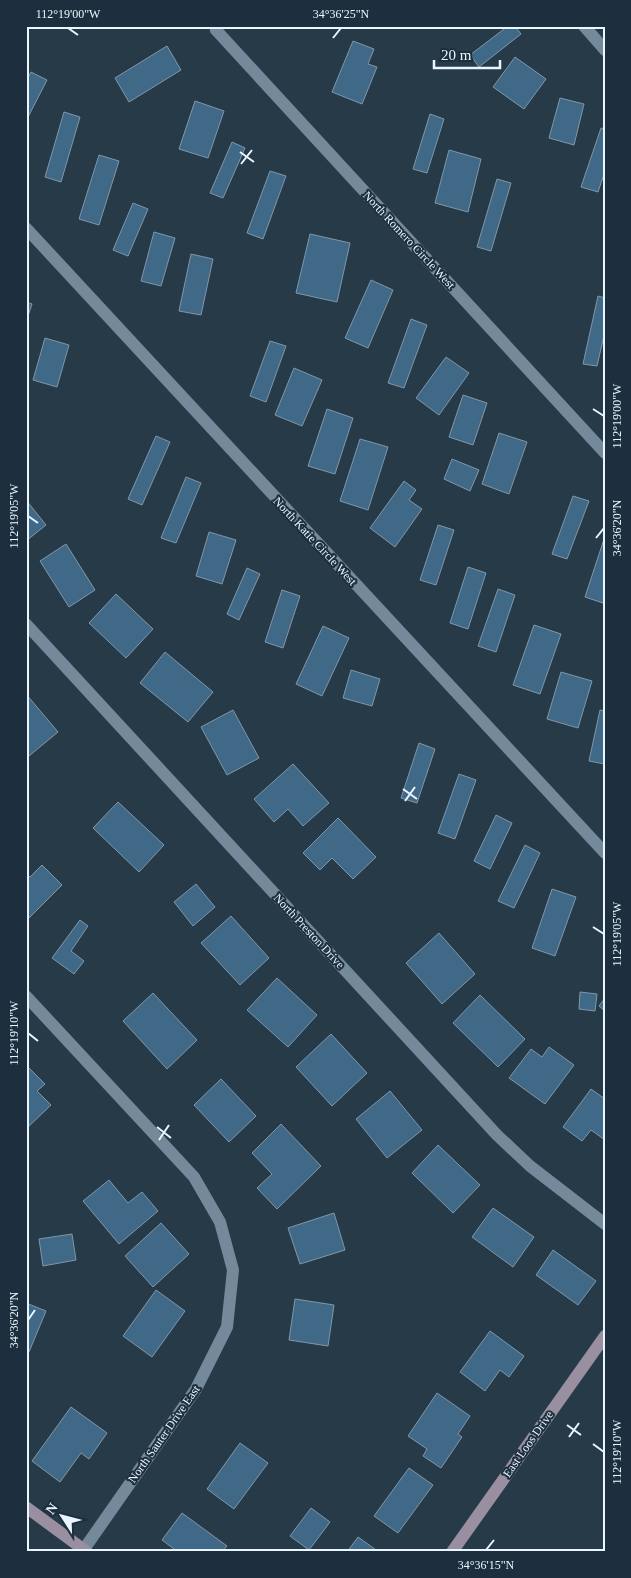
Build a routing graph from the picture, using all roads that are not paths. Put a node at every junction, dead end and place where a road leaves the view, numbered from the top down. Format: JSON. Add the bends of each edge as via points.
{"nodes":[{"id":1,"x":215,"y":26,"type":"edge"},
{"id":2,"x":584,"y":26,"type":"edge"},
{"id":3,"x":605,"y":50,"type":"edge"},
{"id":4,"x":26,"y":228,"type":"edge"},
{"id":5,"x":605,"y":453,"type":"edge"},
{"id":6,"x":26,"y":624,"type":"edge"},
{"id":7,"x":603,"y":845,"type":"edge"},
{"id":8,"x":26,"y":996,"type":"edge"},
{"id":9,"x":605,"y":1224,"type":"edge"},
{"id":10,"x":605,"y":1336,"type":"edge"},
{"id":11,"x":26,"y":1508,"type":"edge"},
{"id":12,"x":84,"y":1551,"type":"edge"},
{"id":13,"x":452,"y":1552,"type":"edge"}],
"edges":[{"from":1,"to":5,"type":"street","name":"North Romero Circle West"},
{"from":2,"to":3,"type":"street"},
{"from":4,"to":7,"type":"street","name":"North Katie Circle West"},
{"from":6,"to":9,"type":"street","name":"North Preston Drive","via":[[497,1135],[530,1166]]},
{"from":8,"to":12,"type":"street","name":"North Sauter Drive East","via":[[194,1177],[220,1222],[233,1270],[227,1327],[196,1389]]},
{"from":10,"to":13,"type":"street","name":"East Loos Drive"},
{"from":11,"to":12,"type":"street"}]}
